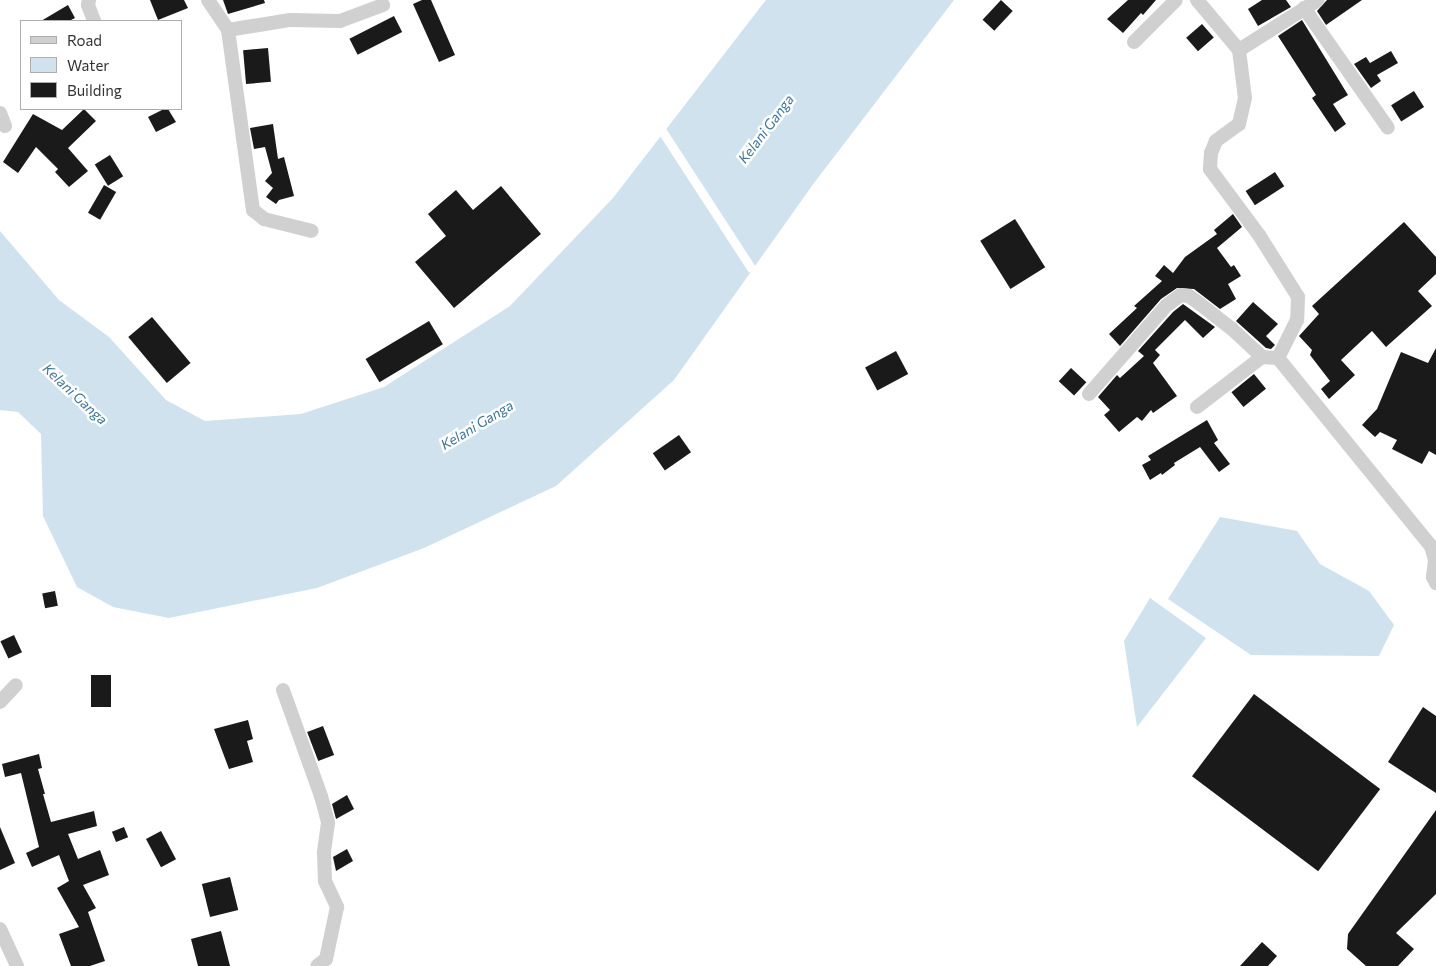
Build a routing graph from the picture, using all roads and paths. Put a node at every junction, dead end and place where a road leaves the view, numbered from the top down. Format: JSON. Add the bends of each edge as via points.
{"nodes":[{"id":1,"x":89,"y":0,"type":"edge"},
{"id":2,"x":208,"y":0,"type":"edge"},
{"id":3,"x":1176,"y":0,"type":"edge"},
{"id":4,"x":1198,"y":0,"type":"edge"},
{"id":5,"x":1318,"y":0,"type":"edge"},
{"id":6,"x":383,"y":5,"type":"dead end"},
{"id":7,"x":1304,"y":8,"type":"junction"},
{"id":8,"x":94,"y":20,"type":"edge"},
{"id":9,"x":228,"y":30,"type":"junction"},
{"id":10,"x":1134,"y":42,"type":"dead end"},
{"id":11,"x":1239,"y":50,"type":"junction"},
{"id":12,"x":0,"y":112,"type":"edge"},
{"id":13,"x":5,"y":126,"type":"dead end"},
{"id":14,"x":1388,"y":128,"type":"dead end"},
{"id":15,"x":312,"y":231,"type":"dead end"},
{"id":16,"x":1262,"y":358,"type":"junction"},
{"id":17,"x":1278,"y":358,"type":"junction"},
{"id":18,"x":1089,"y":394,"type":"dead end"},
{"id":19,"x":1197,"y":407,"type":"dead end"},
{"id":20,"x":1436,"y":583,"type":"edge"},
{"id":21,"x":16,"y":686,"type":"dead end"},
{"id":22,"x":283,"y":690,"type":"dead end"},
{"id":23,"x":0,"y":702,"type":"edge"},
{"id":24,"x":0,"y":929,"type":"edge"},
{"id":25,"x":17,"y":966,"type":"edge"},
{"id":26,"x":317,"y":966,"type":"edge"}],
"edges":[{"from":1,"to":8,"type":"street"},
{"from":2,"to":9,"type":"street"},
{"from":3,"to":10,"type":"street"},
{"from":4,"to":11,"type":"street"},
{"from":5,"to":7,"type":"street"},
{"from":6,"to":9,"type":"street","via":[[340,22],[290,20]]},
{"from":7,"to":11,"type":"street"},
{"from":7,"to":14,"type":"street"},
{"from":9,"to":15,"type":"street","via":[[253,210],[264,219]]},
{"from":11,"to":17,"type":"street","via":[[1245,98],[1241,116],[1239,124],[1216,141],[1210,169],[1259,235],[1298,296],[1297,320]]},
{"from":12,"to":13,"type":"street"},
{"from":16,"to":17,"type":"street"},
{"from":16,"to":18,"type":"street","via":[[1200,304],[1189,296],[1180,296],[1167,305]]},
{"from":16,"to":19,"type":"street"},
{"from":17,"to":20,"type":"street","via":[[1431,546]]},
{"from":21,"to":23,"type":"street"},
{"from":22,"to":26,"type":"street","via":[[328,823],[325,881],[337,907],[326,960]]},
{"from":24,"to":25,"type":"street"}]}
